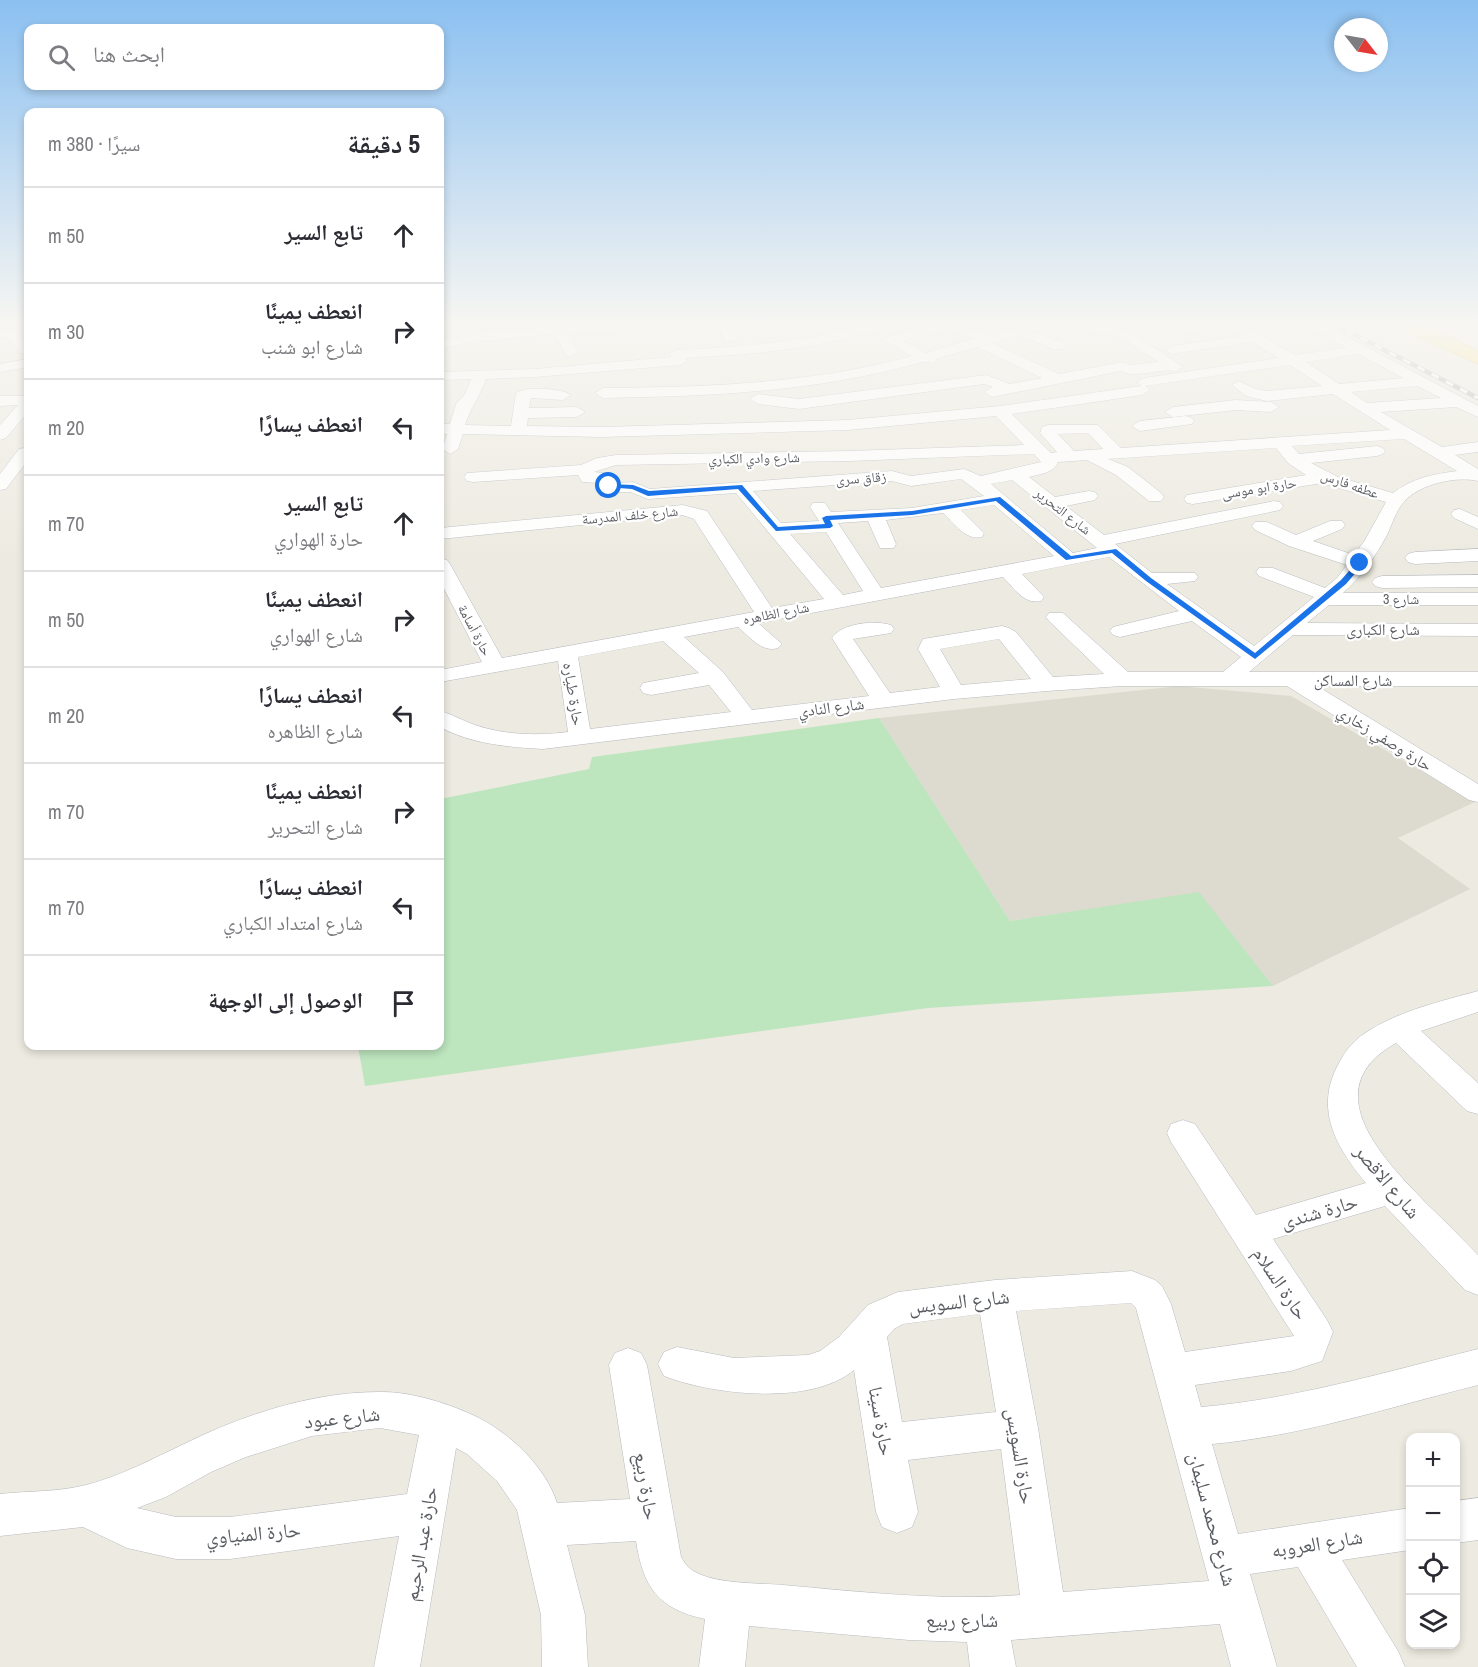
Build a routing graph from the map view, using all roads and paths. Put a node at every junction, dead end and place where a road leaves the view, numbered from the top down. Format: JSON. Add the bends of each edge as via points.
{"nodes":[{"id":1,"x":838,"y":400,"type":"edge"},
{"id":2,"x":0,"y":401,"type":"edge"},
{"id":3,"x":24,"y":401,"type":"edge"},
{"id":4,"x":467,"y":401,"type":"edge"},
{"id":5,"x":522,"y":401,"type":"edge"},
{"id":6,"x":599,"y":401,"type":"edge"},
{"id":7,"x":677,"y":401,"type":"edge"},
{"id":8,"x":761,"y":401,"type":"edge"},
{"id":9,"x":782,"y":401,"type":"edge"},
{"id":10,"x":810,"y":401,"type":"edge"},
{"id":11,"x":831,"y":401,"type":"edge"},
{"id":12,"x":884,"y":401,"type":"edge"},
{"id":13,"x":994,"y":401,"type":"edge"},
{"id":14,"x":1059,"y":401,"type":"edge"},
{"id":15,"x":1161,"y":401,"type":"edge"},
{"id":16,"x":1197,"y":401,"type":"edge"},
{"id":17,"x":1353,"y":401,"type":"edge"},
{"id":18,"x":1457,"y":402,"type":"joint"},
{"id":19,"x":672,"y":403,"type":"junction"},
{"id":20,"x":812,"y":403,"type":"junction"},
{"id":21,"x":599,"y":404,"type":"junction"},
{"id":22,"x":717,"y":404,"type":"dead end"},
{"id":23,"x":1358,"y":404,"type":"junction"},
{"id":24,"x":24,"y":406,"type":"edge"},
{"id":25,"x":1209,"y":408,"type":"junction"},
{"id":26,"x":1006,"y":410,"type":"junction"},
{"id":27,"x":577,"y":412,"type":"dead end"},
{"id":28,"x":1478,"y":412,"type":"edge"},
{"id":29,"x":520,"y":413,"type":"junction"},
{"id":30,"x":903,"y":420,"type":"junction"},
{"id":31,"x":1189,"y":424,"type":"junction"},
{"id":32,"x":24,"y":425,"type":"edge"},
{"id":33,"x":1140,"y":426,"type":"dead end"},
{"id":34,"x":444,"y":429,"type":"edge"},
{"id":35,"x":457,"y":429,"type":"junction"},
{"id":36,"x":5,"y":430,"type":"edge"},
{"id":37,"x":668,"y":430,"type":"junction"},
{"id":38,"x":518,"y":431,"type":"junction"},
{"id":39,"x":595,"y":432,"type":"junction"},
{"id":40,"x":1405,"y":434,"type":"junction"},
{"id":41,"x":852,"y":435,"type":"junction"},
{"id":42,"x":768,"y":442,"type":"junction"},
{"id":43,"x":1280,"y":442,"type":"junction"},
{"id":44,"x":1220,"y":446,"type":"junction"},
{"id":45,"x":1478,"y":447,"type":"edge"},
{"id":46,"x":450,"y":448,"type":"dead end"},
{"id":47,"x":1161,"y":450,"type":"junction"},
{"id":48,"x":1377,"y":451,"type":"dead end"},
{"id":49,"x":933,"y":452,"type":"junction"},
{"id":50,"x":21,"y":453,"type":"edge"},
{"id":51,"x":1042,"y":453,"type":"junction"},
{"id":52,"x":1116,"y":453,"type":"junction"},
{"id":53,"x":1437,"y":453,"type":"junction"},
{"id":54,"x":1091,"y":455,"type":"junction"},
{"id":55,"x":1069,"y":456,"type":"junction"},
{"id":56,"x":1294,"y":459,"type":"junction"},
{"id":57,"x":603,"y":462,"type":"junction"},
{"id":58,"x":1197,"y":464,"type":"dead end"},
{"id":59,"x":584,"y":470,"type":"junction"},
{"id":60,"x":1015,"y":474,"type":"junction"},
{"id":61,"x":1476,"y":475,"type":"edge"},
{"id":62,"x":473,"y":477,"type":"dead end"},
{"id":63,"x":1326,"y":477,"type":"junction"},
{"id":64,"x":852,"y":479,"type":"junction"},
{"id":65,"x":979,"y":482,"type":"junction"},
{"id":66,"x":0,"y":484,"type":"edge"},
{"id":67,"x":740,"y":487,"type":"junction"},
{"id":68,"x":1089,"y":496,"type":"dead end"},
{"id":69,"x":1155,"y":497,"type":"dead end"},
{"id":70,"x":998,"y":499,"type":"junction"},
{"id":71,"x":1192,"y":499,"type":"dead end"},
{"id":72,"x":1396,"y":499,"type":"junction"},
{"id":73,"x":857,"y":501,"type":"dead end"},
{"id":74,"x":1053,"y":503,"type":"junction"},
{"id":75,"x":753,"y":504,"type":"junction"},
{"id":76,"x":1274,"y":506,"type":"dead end"},
{"id":77,"x":948,"y":508,"type":"junction"},
{"id":78,"x":683,"y":510,"type":"junction"},
{"id":79,"x":912,"y":513,"type":"junction"},
{"id":80,"x":1460,"y":514,"type":"dead end"},
{"id":81,"x":875,"y":515,"type":"junction"},
{"id":82,"x":824,"y":516,"type":"junction"},
{"id":83,"x":1478,"y":524,"type":"edge"},
{"id":84,"x":1336,"y":525,"type":"dead end"},
{"id":85,"x":1261,"y":526,"type":"dead end"},
{"id":86,"x":776,"y":529,"type":"junction"},
{"id":87,"x":926,"y":531,"type":"dead end"},
{"id":88,"x":444,"y":533,"type":"edge"},
{"id":89,"x":975,"y":533,"type":"dead end"},
{"id":90,"x":1296,"y":542,"type":"junction"},
{"id":91,"x":887,"y":544,"type":"dead end"},
{"id":92,"x":1107,"y":546,"type":"junction"},
{"id":93,"x":1478,"y":555,"type":"edge"},
{"id":94,"x":850,"y":556,"type":"junction"},
{"id":95,"x":1416,"y":558,"type":"dead end"},
{"id":96,"x":1069,"y":559,"type":"junction"},
{"id":97,"x":802,"y":560,"type":"junction"},
{"id":98,"x":1360,"y":563,"type":"junction"},
{"id":99,"x":1007,"y":570,"type":"junction"},
{"id":100,"x":444,"y":571,"type":"edge"},
{"id":101,"x":1266,"y":572,"type":"dead end"},
{"id":102,"x":1188,"y":577,"type":"dead end"},
{"id":103,"x":1148,"y":579,"type":"junction"},
{"id":104,"x":1478,"y":581,"type":"edge"},
{"id":105,"x":1344,"y":582,"type":"junction"},
{"id":106,"x":875,"y":595,"type":"junction"},
{"id":107,"x":1034,"y":597,"type":"dead end"},
{"id":108,"x":1325,"y":597,"type":"junction"},
{"id":109,"x":1478,"y":599,"type":"edge"},
{"id":110,"x":838,"y":602,"type":"junction"},
{"id":111,"x":1194,"y":614,"type":"junction"},
{"id":112,"x":766,"y":615,"type":"junction"},
{"id":113,"x":1056,"y":617,"type":"dead end"},
{"id":114,"x":742,"y":620,"type":"junction"},
{"id":115,"x":884,"y":629,"type":"dead end"},
{"id":116,"x":1288,"y":629,"type":"junction"},
{"id":117,"x":1478,"y":630,"type":"edge"},
{"id":118,"x":1120,"y":631,"type":"dead end"},
{"id":119,"x":668,"y":634,"type":"junction"},
{"id":120,"x":771,"y":644,"type":"dead end"},
{"id":121,"x":567,"y":652,"type":"junction"},
{"id":122,"x":1255,"y":657,"type":"junction"},
{"id":123,"x":494,"y":664,"type":"junction"},
{"id":124,"x":444,"y":675,"type":"edge"},
{"id":125,"x":715,"y":677,"type":"junction"},
{"id":126,"x":1122,"y":679,"type":"junction"},
{"id":127,"x":1228,"y":679,"type":"junction"},
{"id":128,"x":1478,"y":679,"type":"edge"},
{"id":129,"x":1292,"y":680,"type":"junction"},
{"id":130,"x":1047,"y":684,"type":"junction"},
{"id":131,"x":651,"y":688,"type":"dead end"},
{"id":132,"x":954,"y":692,"type":"junction"},
{"id":133,"x":883,"y":700,"type":"junction"},
{"id":134,"x":746,"y":718,"type":"junction"},
{"id":135,"x":444,"y":721,"type":"edge"},
{"id":136,"x":580,"y":737,"type":"junction"},
{"id":137,"x":1478,"y":795,"type":"edge"},
{"id":138,"x":1478,"y":1001,"type":"edge"},
{"id":139,"x":1399,"y":1028,"type":"junction"},
{"id":140,"x":1478,"y":1101,"type":"edge"},
{"id":141,"x":1183,"y":1133,"type":"dead end"},
{"id":142,"x":1391,"y":1190,"type":"junction"},
{"id":143,"x":1248,"y":1232,"type":"junction"},
{"id":144,"x":1478,"y":1279,"type":"edge"},
{"id":145,"x":995,"y":1296,"type":"junction"},
{"id":146,"x":867,"y":1330,"type":"junction"},
{"id":147,"x":628,"y":1365,"type":"dead end"},
{"id":148,"x":677,"y":1365,"type":"dead end"},
{"id":149,"x":1478,"y":1367,"type":"edge"},
{"id":150,"x":1172,"y":1371,"type":"junction"},
{"id":151,"x":441,"y":1421,"type":"junction"},
{"id":152,"x":1188,"y":1427,"type":"junction"},
{"id":153,"x":1018,"y":1428,"type":"junction"},
{"id":154,"x":886,"y":1443,"type":"junction"},
{"id":155,"x":86,"y":1506,"type":"junction"},
{"id":156,"x":426,"y":1512,"type":"junction"},
{"id":157,"x":897,"y":1512,"type":"dead end"},
{"id":158,"x":0,"y":1515,"type":"edge"},
{"id":159,"x":652,"y":1519,"type":"junction"},
{"id":160,"x":1478,"y":1519,"type":"edge"},
{"id":161,"x":1460,"y":1521,"type":"edge"},
{"id":162,"x":543,"y":1525,"type":"junction"},
{"id":163,"x":1406,"y":1530,"type":"edge"},
{"id":164,"x":1308,"y":1544,"type":"junction"},
{"id":165,"x":1224,"y":1557,"type":"junction"},
{"id":166,"x":709,"y":1598,"type":"junction"},
{"id":167,"x":1236,"y":1601,"type":"junction"},
{"id":168,"x":1045,"y":1617,"type":"junction"},
{"id":169,"x":986,"y":1620,"type":"junction"},
{"id":170,"x":397,"y":1667,"type":"edge"},
{"id":171,"x":565,"y":1667,"type":"edge"},
{"id":172,"x":722,"y":1667,"type":"edge"},
{"id":173,"x":993,"y":1667,"type":"edge"},
{"id":174,"x":1254,"y":1667,"type":"edge"},
{"id":175,"x":1382,"y":1667,"type":"edge"}],
"edges":[{"from":1,"to":41,"type":"street"},
{"from":2,"to":3,"type":"street"},
{"from":4,"to":35,"type":"street"},
{"from":5,"to":29,"type":"street"},
{"from":6,"to":21,"type":"street"},
{"from":7,"to":19,"type":"street"},
{"from":8,"to":42,"type":"street"},
{"from":9,"to":20,"type":"street"},
{"from":10,"to":20,"type":"street"},
{"from":11,"to":20,"type":"street"},
{"from":12,"to":30,"type":"street"},
{"from":13,"to":26,"type":"street"},
{"from":14,"to":26,"type":"street"},
{"from":15,"to":31,"type":"street"},
{"from":16,"to":25,"type":"street"},
{"from":17,"to":23,"type":"street"},
{"from":18,"to":23,"type":"street"},
{"from":18,"to":28,"type":"street"},
{"from":19,"to":21,"type":"street"},
{"from":19,"to":22,"type":"street"},
{"from":19,"to":37,"type":"street"},
{"from":21,"to":39,"type":"street"},
{"from":23,"to":25,"type":"street"},
{"from":23,"to":40,"type":"street"},
{"from":24,"to":36,"type":"street"},
{"from":25,"to":31,"type":"street"},
{"from":26,"to":30,"type":"street"},
{"from":26,"to":51,"type":"street"},
{"from":27,"to":29,"type":"street"},
{"from":29,"to":38,"type":"street"},
{"from":30,"to":41,"type":"street"},
{"from":30,"to":49,"type":"street"},
{"from":31,"to":33,"type":"street"},
{"from":31,"to":44,"type":"street"},
{"from":32,"to":36,"type":"street"},
{"from":34,"to":35,"type":"street"},
{"from":35,"to":38,"type":"street"},
{"from":35,"to":46,"type":"street"},
{"from":37,"to":39,"type":"street"},
{"from":37,"to":42,"type":"street"},
{"from":38,"to":39,"type":"street"},
{"from":39,"to":57,"type":"street"},
{"from":40,"to":43,"type":"street","name":"شارع وادي الكباري"},
{"from":40,"to":53,"type":"street"},
{"from":41,"to":42,"type":"street","name":"شارع وادي الكباري"},
{"from":41,"to":42,"type":"street"},
{"from":41,"to":49,"type":"street","name":"شارع وادي الكباري"},
{"from":41,"to":64,"type":"street"},
{"from":42,"to":57,"type":"street","name":"شارع وادي الكباري"},
{"from":43,"to":44,"type":"street","name":"شارع وادي الكباري"},
{"from":43,"to":56,"type":"street","name":"عطفه فارس"},
{"from":44,"to":47,"type":"street","name":"شارع وادي الكباري"},
{"from":45,"to":53,"type":"street"},
{"from":47,"to":52,"type":"street","name":"شارع وادي الكباري"},
{"from":47,"to":58,"type":"street","via":[[1178,465]]},
{"from":48,"to":56,"type":"street"},
{"from":49,"to":51,"type":"street","name":"شارع وادي الكباري"},
{"from":50,"to":66,"type":"street"},
{"from":51,"to":55,"type":"street","name":"شارع وادي الكباري"},
{"from":51,"to":60,"type":"street","via":[[1050,461],[1047,467]]},
{"from":52,"to":54,"type":"street","name":"شارع وادي الكباري"},
{"from":52,"to":55,"type":"street","via":[[1094,429],[1047,432]]},
{"from":53,"to":61,"type":"street"},
{"from":54,"to":55,"type":"street","name":"شارع وادي الكباري"},
{"from":54,"to":69,"type":"street","via":[[1122,471]]},
{"from":56,"to":63,"type":"street","name":"عطفه فارس"},
{"from":57,"to":59,"type":"street","name":"شارع وادي الكباري"},
{"from":59,"to":62,"type":"street","name":"شارع وادي الكباري"},
{"from":59,"to":67,"type":"street","name":"زقاق سرى","via":[[588,478],[605,478],[611,488],[633,487],[648,494]]},
{"from":60,"to":65,"type":"street"},
{"from":60,"to":74,"type":"street","name":"شارع التحرير"},
{"from":61,"to":72,"type":"street","via":[[1440,478],[1413,486]]},
{"from":63,"to":71,"type":"street","name":"حارة ابو موسى"},
{"from":63,"to":72,"type":"street","name":"عطفه فارس"},
{"from":64,"to":65,"type":"street","name":"زقاق سرى","via":[[892,476],[912,481],[960,474]]},
{"from":64,"to":67,"type":"street","name":"زقاق سرى"},
{"from":64,"to":73,"type":"street"},
{"from":65,"to":70,"type":"street"},
{"from":67,"to":75,"type":"street"},
{"from":68,"to":74,"type":"street"},
{"from":70,"to":77,"type":"street"},
{"from":70,"to":96,"type":"street"},
{"from":72,"to":98,"type":"street"},
{"from":74,"to":92,"type":"street","name":"شارع التحرير"},
{"from":75,"to":78,"type":"street","via":[[687,506]]},
{"from":75,"to":86,"type":"street"},
{"from":76,"to":92,"type":"street","name":"شارع الظاهره"},
{"from":77,"to":79,"type":"street"},
{"from":77,"to":89,"type":"street"},
{"from":78,"to":88,"type":"street","name":"شارع خلف المدرسة"},
{"from":78,"to":112,"type":"street","name":"شارع خلف المدرسة","via":[[701,515]]},
{"from":79,"to":81,"type":"street"},
{"from":79,"to":87,"type":"street"},
{"from":80,"to":83,"type":"street"},
{"from":81,"to":82,"type":"street"},
{"from":81,"to":91,"type":"street"},
{"from":82,"to":86,"type":"street"},
{"from":82,"to":94,"type":"street"},
{"from":84,"to":90,"type":"street"},
{"from":85,"to":90,"type":"street"},
{"from":86,"to":97,"type":"street"},
{"from":90,"to":98,"type":"street"},
{"from":92,"to":96,"type":"street","name":"شارع الظاهره"},
{"from":92,"to":103,"type":"street","name":"شارع التحرير"},
{"from":93,"to":95,"type":"street"},
{"from":94,"to":97,"type":"street"},
{"from":94,"to":106,"type":"street"},
{"from":96,"to":99,"type":"street","name":"شارع الظاهره"},
{"from":97,"to":110,"type":"street"},
{"from":98,"to":105,"type":"street"},
{"from":99,"to":106,"type":"street","name":"شارع الظاهره","via":[[897,582]]},
{"from":99,"to":107,"type":"street"},
{"from":100,"to":123,"type":"street","name":"حارة أسامة"},
{"from":101,"to":108,"type":"street"},
{"from":102,"to":103,"type":"street"},
{"from":103,"to":111,"type":"street","name":"شارع التحرير"},
{"from":104,"to":105,"type":"street"},
{"from":105,"to":108,"type":"street"},
{"from":106,"to":110,"type":"street","name":"شارع الظاهره"},
{"from":108,"to":109,"type":"street","name":"شارع 3"},
{"from":108,"to":116,"type":"street"},
{"from":110,"to":112,"type":"street","name":"شارع الظاهره"},
{"from":111,"to":118,"type":"street"},
{"from":111,"to":122,"type":"street","name":"شارع التحرير"},
{"from":112,"to":114,"type":"street","name":"شارع الظاهره"},
{"from":113,"to":126,"type":"street"},
{"from":114,"to":119,"type":"street","name":"شارع الظاهره"},
{"from":114,"to":120,"type":"street"},
{"from":115,"to":133,"type":"street","via":[[847,633],[842,638]]},
{"from":116,"to":117,"type":"street","name":"شارع الكبارى"},
{"from":116,"to":122,"type":"street"},
{"from":119,"to":121,"type":"street","name":"شارع الظاهره"},
{"from":119,"to":125,"type":"street"},
{"from":121,"to":123,"type":"street","name":"شارع الظاهره"},
{"from":121,"to":136,"type":"street","name":"حارة طياره"},
{"from":122,"to":127,"type":"street"},
{"from":123,"to":124,"type":"street","name":"شارع الظاهره"},
{"from":125,"to":131,"type":"street"},
{"from":125,"to":134,"type":"street"},
{"from":126,"to":127,"type":"street","name":"شارع النادي"},
{"from":126,"to":130,"type":"street","name":"شارع النادي"},
{"from":127,"to":129,"type":"street","name":"شارع المساكن"},
{"from":128,"to":129,"type":"street","name":"شارع المساكن"},
{"from":129,"to":137,"type":"street","name":"حارة وصفي زخاري"},
{"from":130,"to":132,"type":"street","name":"شارع النادي"},
{"from":130,"to":132,"type":"street","via":[[1009,636],[997,632],[930,643],[929,649]]},
{"from":132,"to":133,"type":"street","name":"شارع النادي"},
{"from":133,"to":134,"type":"street","name":"شارع النادي"},
{"from":134,"to":136,"type":"street","name":"شارع النادي"},
{"from":135,"to":136,"type":"street","name":"شارع النادي","via":[[477,735],[508,740],[543,742]]},
{"from":138,"to":139,"type":"street","name":"شارع الاقصر"},
{"from":139,"to":140,"type":"street"},
{"from":139,"to":142,"type":"street","name":"شارع الاقصر","via":[[1356,1058],[1346,1078],[1342,1102],[1348,1128],[1362,1156]]},
{"from":141,"to":143,"type":"street","name":"حارة السلام"},
{"from":142,"to":143,"type":"street","name":"حارة شندى"},
{"from":142,"to":144,"type":"street","name":"شارع الاقصر"},
{"from":143,"to":150,"type":"street","name":"حارة السلام","via":[[1314,1332],[1309,1348]]},
{"from":145,"to":146,"type":"street","name":"شارع السويس","via":[[898,1308]]},
{"from":145,"to":150,"type":"street","name":"شارع السويس","via":[[1141,1289],[1153,1304]]},
{"from":145,"to":153,"type":"street","name":"حارة السويس"},
{"from":146,"to":148,"type":"street","name":"شارع السويس","via":[[832,1365],[808,1373],[734,1376]]},
{"from":146,"to":154,"type":"street","name":"حارة سينا"},
{"from":147,"to":159,"type":"street","name":"حارة ربيع"},
{"from":149,"to":152,"type":"street","via":[[1302,1411],[1246,1422]]},
{"from":150,"to":152,"type":"street","name":"شارع محمد سليمان"},
{"from":151,"to":155,"type":"street","name":"شارع عبود","via":[[380,1410],[312,1417],[242,1439],[152,1483]]},
{"from":151,"to":156,"type":"street","name":"حارة عبد الرحيم"},
{"from":151,"to":162,"type":"street","name":"شارع عبود","via":[[481,1440],[511,1467],[536,1501]]},
{"from":152,"to":165,"type":"street","name":"شارع محمد سليمان"},
{"from":153,"to":154,"type":"street"},
{"from":153,"to":168,"type":"street","name":"حارة السويس"},
{"from":154,"to":157,"type":"street","name":"حارة سينا"},
{"from":155,"to":156,"type":"street","name":"حارة المنياوي","via":[[127,1527],[176,1538],[230,1538]]},
{"from":155,"to":158,"type":"street","name":"شارع عبود"},
{"from":156,"to":170,"type":"street","name":"حارة عبد الرحيم"},
{"from":159,"to":162,"type":"street"},
{"from":159,"to":166,"type":"street","name":"حارة ربيع","via":[[661,1564],[672,1582]]},
{"from":160,"to":161,"type":"street"},
{"from":162,"to":171,"type":"street","name":"شارع عبود","via":[[563,1615]]},
{"from":163,"to":164,"type":"street","name":"شارع العروبه"},
{"from":164,"to":165,"type":"street","name":"شارع العروبه"},
{"from":164,"to":175,"type":"street"},
{"from":165,"to":167,"type":"street","name":"شارع محمد سليمان"},
{"from":166,"to":169,"type":"street","name":"شارع ربيع","via":[[909,1618]]},
{"from":166,"to":172,"type":"street"},
{"from":167,"to":168,"type":"street","name":"شارع ربيع"},
{"from":167,"to":174,"type":"street","name":"شارع محمد سليمان"},
{"from":168,"to":169,"type":"street","name":"شارع ربيع"},
{"from":169,"to":173,"type":"street"}]}
